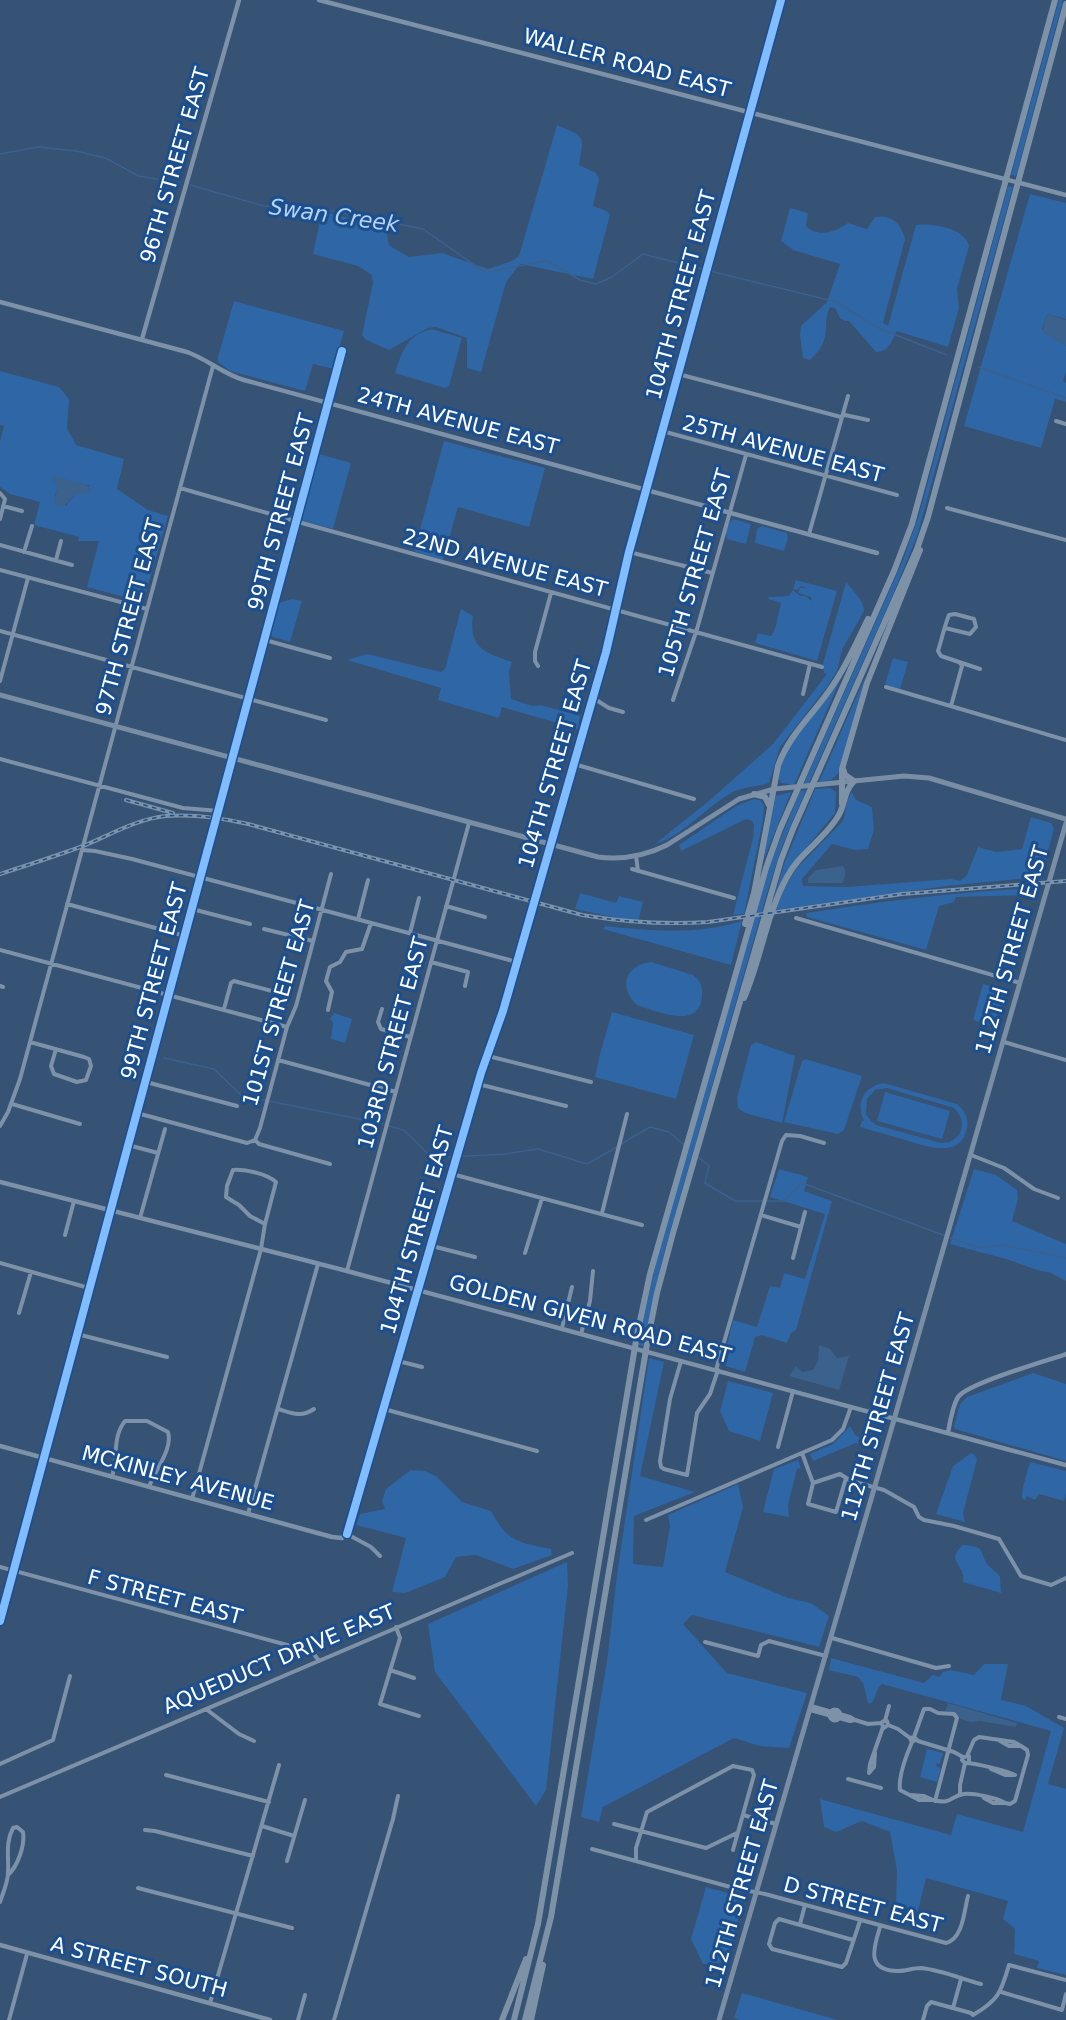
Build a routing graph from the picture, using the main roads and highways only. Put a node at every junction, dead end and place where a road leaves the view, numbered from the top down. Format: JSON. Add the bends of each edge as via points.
{"nodes":[{"id":1,"x":1055,"y":0,"type":"edge"},
{"id":2,"x":1066,"y":4,"type":"edge"},
{"id":3,"x":928,"y":517,"type":"junction"},
{"id":4,"x":894,"y":571,"type":"junction"},
{"id":5,"x":0,"y":695,"type":"edge"},
{"id":6,"x":845,"y":759,"type":"junction"},
{"id":7,"x":841,"y":782,"type":"junction"},
{"id":8,"x":854,"y":782,"type":"junction"},
{"id":9,"x":774,"y":789,"type":"junction"},
{"id":10,"x":754,"y":794,"type":"junction"},
{"id":11,"x":842,"y":804,"type":"junction"},
{"id":12,"x":769,"y":813,"type":"junction"},
{"id":13,"x":1066,"y":821,"type":"edge"},
{"id":14,"x":722,"y":1018,"type":"junction"},
{"id":15,"x":734,"y":1021,"type":"junction"},
{"id":16,"x":551,"y":1917,"type":"junction"},
{"id":17,"x":538,"y":1924,"type":"junction"},
{"id":18,"x":502,"y":2020,"type":"edge"},
{"id":19,"x":514,"y":2020,"type":"edge"},
{"id":20,"x":525,"y":2020,"type":"edge"},
{"id":21,"x":531,"y":2020,"type":"edge"},
{"id":22,"x":719,"y":2020,"type":"edge"}],
"edges":[{"from":1,"to":4,"type":"highway","via":[[921,495]]},
{"from":2,"to":3,"type":"highway"},
{"from":3,"to":6,"type":"highway","via":[[919,555],[876,659]]},
{"from":3,"to":15,"type":"highway","via":[[788,842]]},
{"from":4,"to":9,"type":"highway","via":[[833,685],[787,744]]},
{"from":4,"to":14,"type":"highway","via":[[780,829]]},
{"from":5,"to":10,"type":"main road","via":[[598,857],[636,856],[667,845],[725,807]]},
{"from":6,"to":7,"type":"highway"},
{"from":6,"to":8,"type":"highway","via":[[844,773]]},
{"from":7,"to":8,"type":"main road"},
{"from":7,"to":9,"type":"main road"},
{"from":7,"to":11,"type":"highway"},
{"from":8,"to":11,"type":"highway"},
{"from":8,"to":13,"type":"main road","via":[[923,776]]},
{"from":9,"to":10,"type":"main road"},
{"from":9,"to":12,"type":"highway"},
{"from":10,"to":12,"type":"highway","via":[[766,798]]},
{"from":11,"to":15,"type":"highway","via":[[835,822],[787,877]]},
{"from":12,"to":14,"type":"highway","via":[[754,893]]},
{"from":13,"to":22,"type":"main road","name":"112TH STREET EAST"},
{"from":14,"to":17,"type":"highway","via":[[636,1335]]},
{"from":15,"to":16,"type":"highway","via":[[657,1293]]},
{"from":16,"to":20,"type":"highway"},
{"from":16,"to":21,"type":"highway"},
{"from":17,"to":18,"type":"highway"},
{"from":17,"to":19,"type":"highway"}]}
